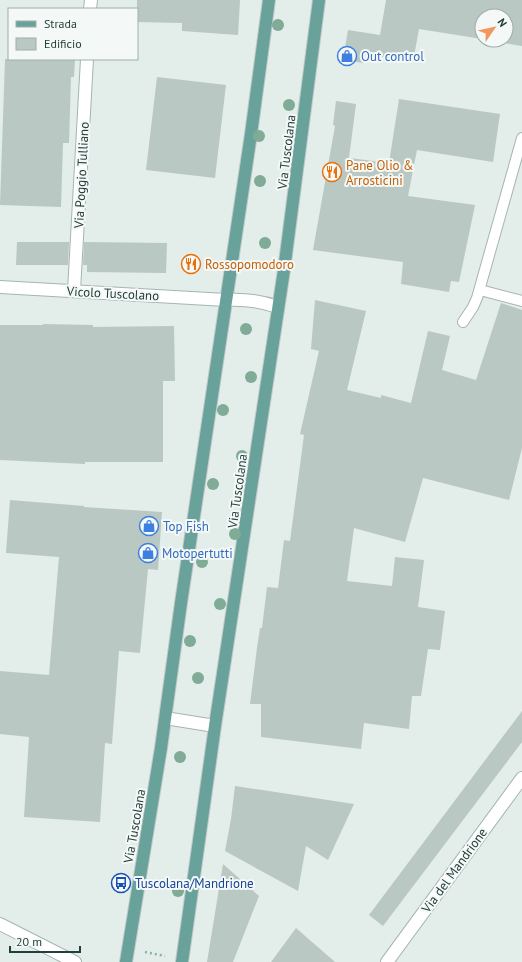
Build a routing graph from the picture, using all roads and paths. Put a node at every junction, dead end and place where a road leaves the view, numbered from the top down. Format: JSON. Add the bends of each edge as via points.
{"nodes":[{"id":1,"x":269,"y":0,"type":"edge"},
{"id":2,"x":319,"y":0,"type":"edge"},
{"id":3,"x":87,"y":60,"type":"edge"},
{"id":4,"x":522,"y":138,"type":"edge"},
{"id":5,"x":0,"y":287,"type":"edge"},
{"id":6,"x":74,"y":290,"type":"junction"},
{"id":7,"x":480,"y":290,"type":"junction"},
{"id":8,"x":226,"y":300,"type":"junction"},
{"id":9,"x":522,"y":301,"type":"edge"},
{"id":10,"x":278,"y":307,"type":"junction"},
{"id":11,"x":463,"y":322,"type":"dead end"},
{"id":12,"x":165,"y":718,"type":"junction"},
{"id":13,"x":215,"y":726,"type":"junction"},
{"id":14,"x":522,"y":778,"type":"edge"},
{"id":15,"x":0,"y":924,"type":"edge"},
{"id":16,"x":140,"y":951,"type":"dead end"},
{"id":17,"x":167,"y":957,"type":"dead end"},
{"id":18,"x":75,"y":962,"type":"edge"},
{"id":19,"x":126,"y":962,"type":"edge"},
{"id":20,"x":182,"y":962,"type":"edge"},
{"id":21,"x":387,"y":962,"type":"edge"}],
"edges":[{"from":1,"to":8,"type":"main road","name":"Via Tuscolana"},
{"from":2,"to":10,"type":"main road","name":"Via Tuscolana"},
{"from":3,"to":6,"type":"street","name":"Via Poggio Tulliano"},
{"from":4,"to":7,"type":"lane"},
{"from":5,"to":6,"type":"street","name":"Vicolo Tuscolano"},
{"from":6,"to":8,"type":"street","name":"Vicolo Tuscolano"},
{"from":7,"to":9,"type":"lane"},
{"from":7,"to":11,"type":"lane"},
{"from":8,"to":10,"type":"street","via":[[250,300]]},
{"from":8,"to":12,"type":"main road","name":"Via Tuscolana"},
{"from":10,"to":13,"type":"main road","name":"Via Tuscolana"},
{"from":12,"to":13,"type":"street"},
{"from":12,"to":19,"type":"main road","name":"Via Tuscolana"},
{"from":13,"to":20,"type":"main road","name":"Via Tuscolana"},
{"from":14,"to":21,"type":"street","name":"Via del Mandrione"},
{"from":15,"to":18,"type":"street"},
{"from":16,"to":17,"type":"path"}]}
